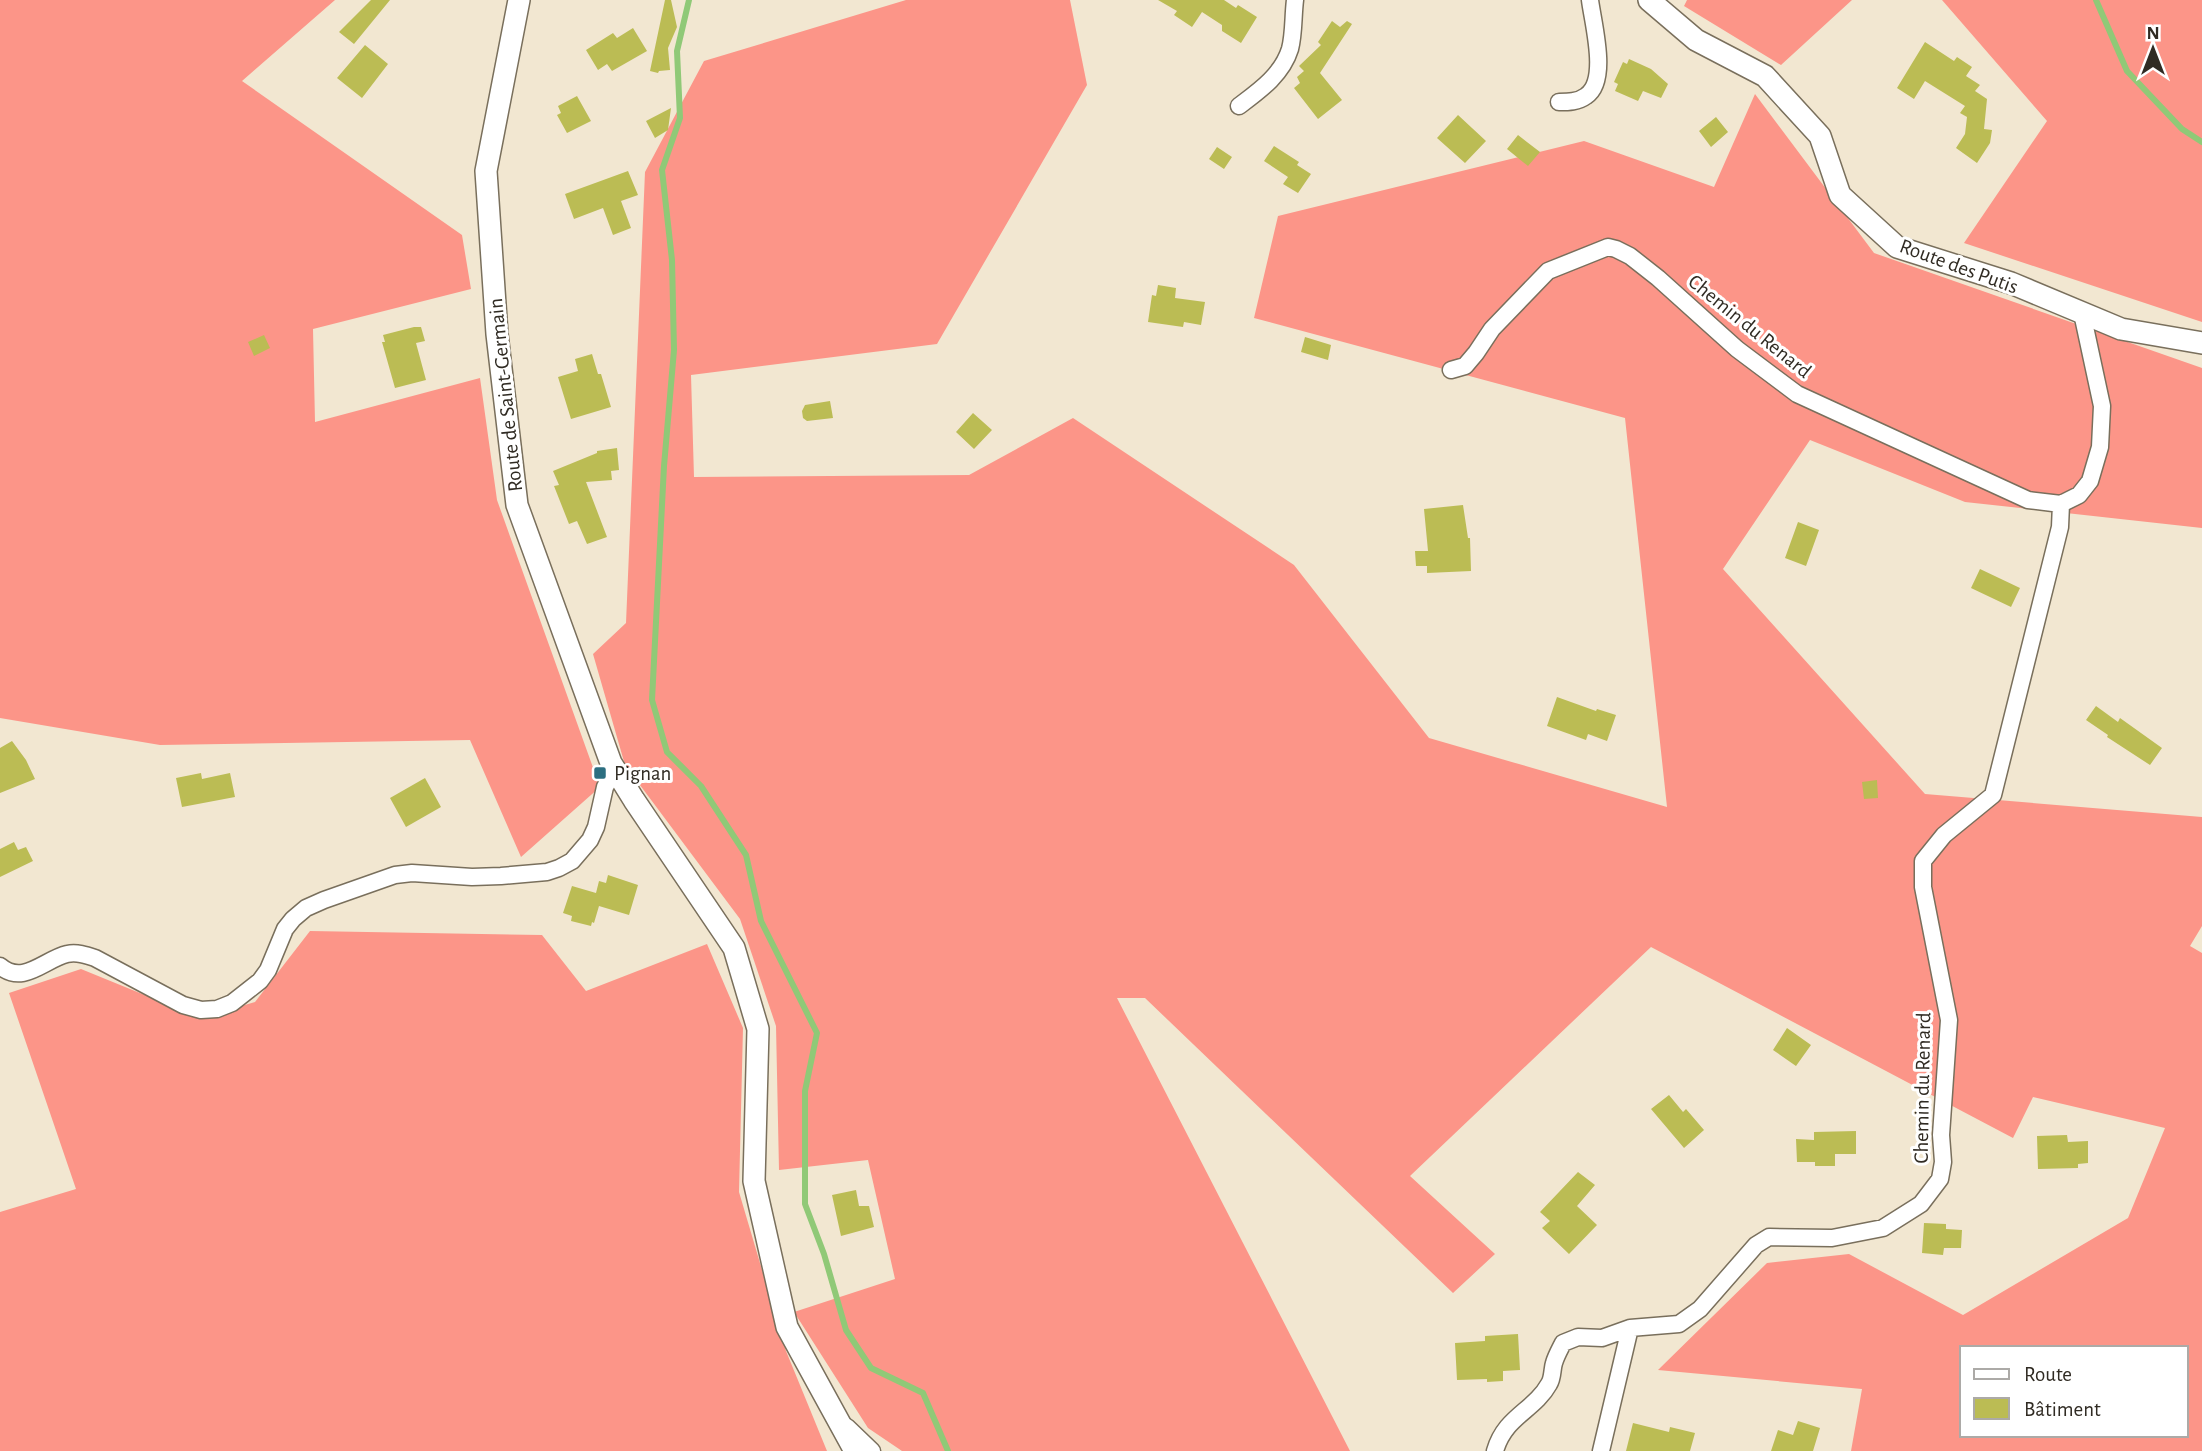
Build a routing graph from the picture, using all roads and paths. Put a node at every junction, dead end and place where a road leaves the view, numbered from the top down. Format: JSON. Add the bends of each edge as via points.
{"nodes":[{"id":1,"x":519,"y":0,"type":"edge"},
{"id":2,"x":1295,"y":0,"type":"edge"},
{"id":3,"x":1590,"y":0,"type":"edge"},
{"id":4,"x":1649,"y":0,"type":"edge"},
{"id":5,"x":1559,"y":102,"type":"dead end"},
{"id":6,"x":1239,"y":106,"type":"dead end"},
{"id":7,"x":2082,"y":313,"type":"junction"},
{"id":8,"x":2202,"y":343,"type":"edge"},
{"id":9,"x":1451,"y":370,"type":"dead end"},
{"id":10,"x":2061,"y":504,"type":"junction"},
{"id":11,"x":617,"y":775,"type":"junction"},
{"id":12,"x":0,"y":967,"type":"edge"},
{"id":13,"x":1630,"y":1328,"type":"junction"},
{"id":14,"x":836,"y":1415,"type":"junction"},
{"id":15,"x":855,"y":1451,"type":"edge"},
{"id":16,"x":872,"y":1451,"type":"edge"},
{"id":17,"x":1495,"y":1451,"type":"edge"},
{"id":18,"x":1601,"y":1451,"type":"edge"}],
"edges":[{"from":1,"to":11,"type":"street","name":"Route de Saint-Germain","via":[[486,171],[497,334],[517,505]]},
{"from":2,"to":6,"type":"street","via":[[1290,50],[1278,73]]},
{"from":3,"to":5,"type":"street","via":[[1599,62],[1596,82],[1589,95],[1578,101]]},
{"from":4,"to":7,"type":"street","name":"Route des Putis","via":[[1696,40],[1765,76],[1820,136],[1840,195],[1897,247],[2011,283]]},
{"from":7,"to":8,"type":"street","name":"Route des Putis","via":[[2121,329]]},
{"from":7,"to":10,"type":"street","via":[[2102,406],[2101,447],[2090,481],[2078,495]]},
{"from":9,"to":10,"type":"street","name":"Chemin du Renard","via":[[1465,366],[1492,329],[1548,271],[1608,247],[1630,256],[1737,349],[1797,394],[2028,500]]},
{"from":10,"to":13,"type":"street","name":"Chemin du Renard","via":[[2060,527],[1993,795],[1944,835],[1923,861],[1923,887],[1948,1020],[1940,1179],[1921,1204],[1883,1228],[1832,1238],[1769,1237],[1756,1245],[1700,1309],[1679,1324]]},
{"from":11,"to":12,"type":"street","via":[[605,787],[590,840],[572,861],[547,872],[501,876],[403,874],[324,900],[293,919],[255,986],[217,1009],[183,1005],[83,954],[69,953],[24,973]]},
{"from":11,"to":14,"type":"street","name":"Route de Saint-Germain","via":[[734,948],[758,1030],[754,1181],[787,1328]]},
{"from":13,"to":17,"type":"street","name":"Chemin du Renard","via":[[1602,1338],[1578,1337],[1563,1343],[1550,1383],[1509,1423]]},
{"from":13,"to":18,"type":"street"},
{"from":14,"to":15,"type":"street","name":"Route de Saint-Germain"},
{"from":14,"to":16,"type":"street"}]}
